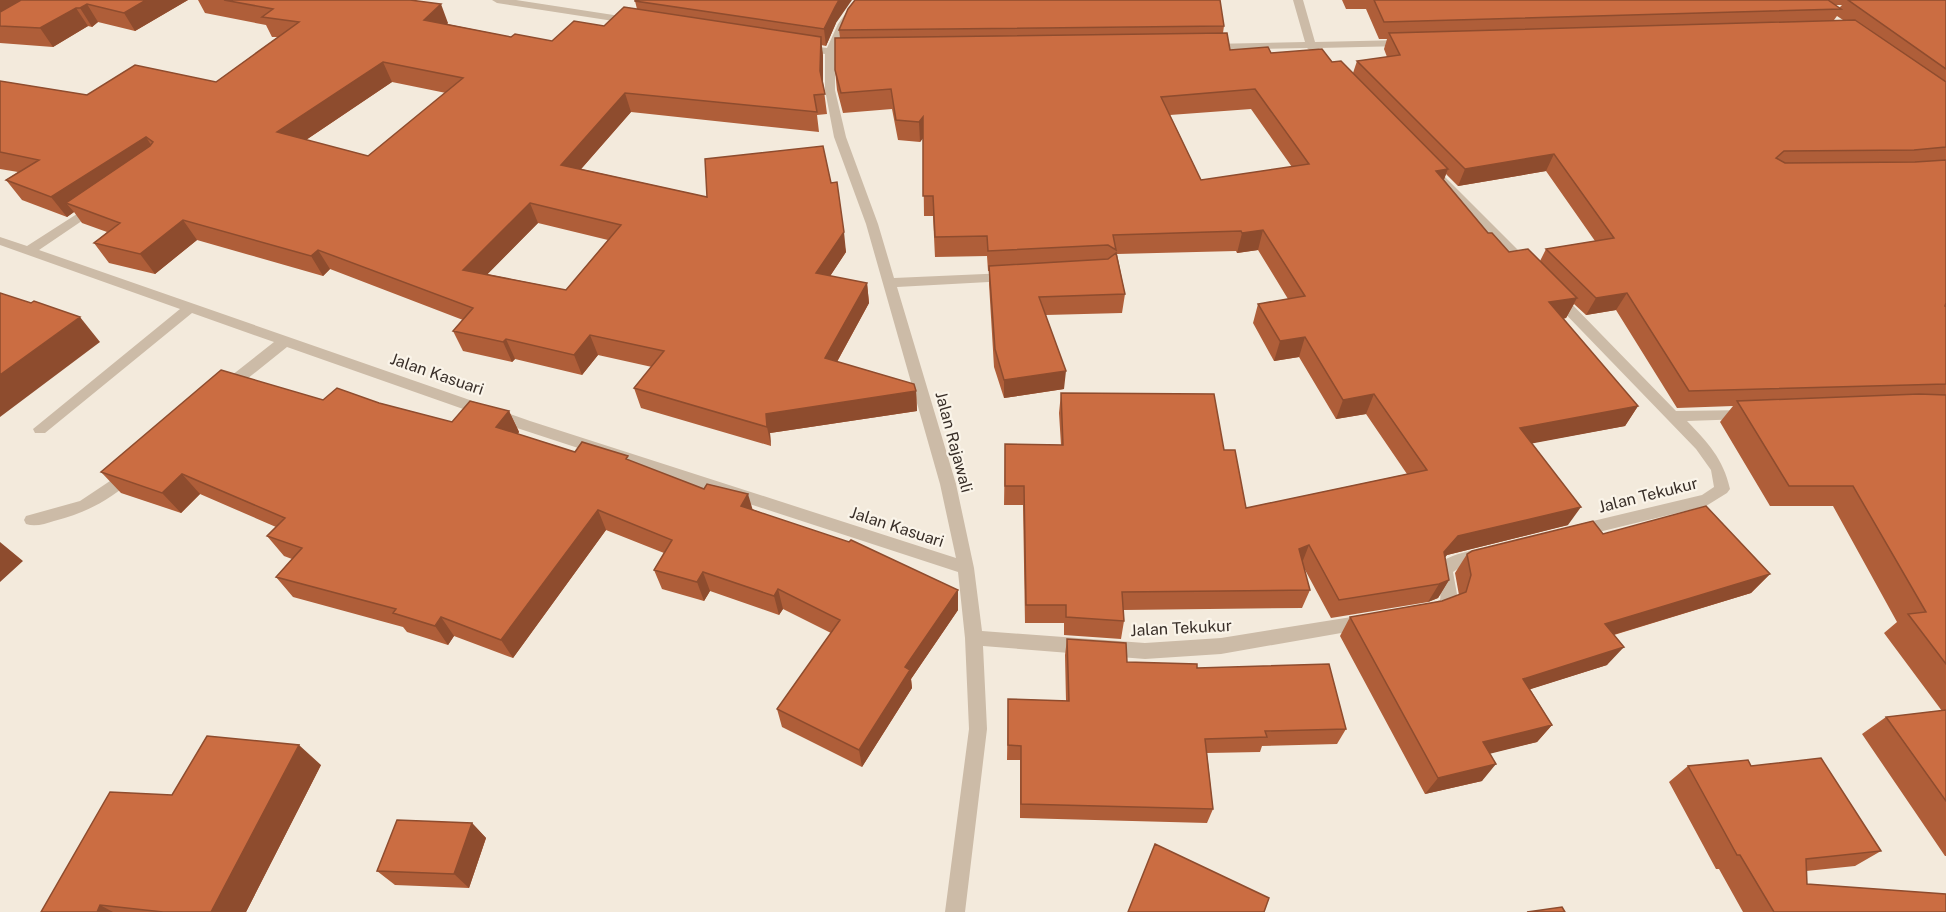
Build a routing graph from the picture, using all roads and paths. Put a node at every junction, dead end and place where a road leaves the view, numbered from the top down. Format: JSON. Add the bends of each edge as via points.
{"nodes":[{"id":1,"x":497,"y":0,"type":"edge"},
{"id":2,"x":860,"y":0,"type":"edge"},
{"id":3,"x":1298,"y":0,"type":"edge"},
{"id":4,"x":646,"y":24,"type":"edge"},
{"id":5,"x":1419,"y":43,"type":"edge"},
{"id":6,"x":1311,"y":46,"type":"junction"},
{"id":7,"x":795,"y":47,"type":"edge"},
{"id":8,"x":1194,"y":47,"type":"edge"},
{"id":9,"x":830,"y":52,"type":"junction"},
{"id":10,"x":865,"y":52,"type":"edge"},
{"id":11,"x":1336,"y":71,"type":"edge"},
{"id":12,"x":1426,"y":164,"type":"edge"},
{"id":13,"x":103,"y":200,"type":"edge"},
{"id":14,"x":0,"y":241,"type":"edge"},
{"id":15,"x":29,"y":251,"type":"junction"},
{"id":16,"x":1533,"y":273,"type":"edge"},
{"id":17,"x":1017,"y":276,"type":"edge"},
{"id":18,"x":889,"y":283,"type":"junction"},
{"id":19,"x":1550,"y":290,"type":"edge"},
{"id":20,"x":191,"y":307,"type":"junction"},
{"id":21,"x":286,"y":340,"type":"junction"},
{"id":22,"x":217,"y":396,"type":"edge"},
{"id":23,"x":1756,"y":413,"type":"edge"},
{"id":24,"x":1673,"y":416,"type":"junction"},
{"id":25,"x":40,"y":429,"type":"dead end"},
{"id":26,"x":139,"y":465,"type":"edge"},
{"id":27,"x":32,"y":520,"type":"dead end"},
{"id":28,"x":1569,"y":534,"type":"edge"},
{"id":29,"x":1500,"y":551,"type":"edge"},
{"id":30,"x":966,"y":568,"type":"junction"},
{"id":31,"x":1419,"y":612,"type":"edge"},
{"id":32,"x":1384,"y":618,"type":"edge"},
{"id":33,"x":974,"y":638,"type":"junction"},
{"id":34,"x":955,"y":912,"type":"edge"}],
"edges":[{"from":1,"to":4,"type":"street"},
{"from":2,"to":9,"type":"street","name":"Jalan Rajawali"},
{"from":3,"to":6,"type":"street"},
{"from":5,"to":6,"type":"street"},
{"from":6,"to":8,"type":"street"},
{"from":6,"to":11,"type":"street"},
{"from":7,"to":9,"type":"street"},
{"from":9,"to":10,"type":"street"},
{"from":9,"to":18,"type":"street","name":"Jalan Rajawali","via":[[830,90],[840,137]]},
{"from":12,"to":16,"type":"street"},
{"from":13,"to":15,"type":"street"},
{"from":14,"to":15,"type":"street","name":"Jalan Kasuari"},
{"from":15,"to":20,"type":"street","name":"Jalan Kasuari"},
{"from":17,"to":18,"type":"street"},
{"from":18,"to":30,"type":"street","name":"Jalan Rajawali","via":[[948,484]]},
{"from":19,"to":24,"type":"street","name":"Jalan Tekukur"},
{"from":20,"to":21,"type":"street","name":"Jalan Kasuari"},
{"from":20,"to":25,"type":"street"},
{"from":21,"to":22,"type":"street"},
{"from":21,"to":30,"type":"street","name":"Jalan Kasuari","via":[[525,425]]},
{"from":23,"to":24,"type":"street"},
{"from":24,"to":28,"type":"street","name":"Jalan Tekukur","via":[[1718,469],[1722,489],[1706,500]]},
{"from":26,"to":27,"type":"street","via":[[88,505]]},
{"from":29,"to":31,"type":"street","via":[[1454,562],[1444,570],[1447,604]]},
{"from":30,"to":33,"type":"street","name":"Jalan Rajawali"},
{"from":32,"to":33,"type":"street","name":"Jalan Tekukur","via":[[1221,646],[1145,651]]},
{"from":33,"to":34,"type":"street","name":"Jalan Rajawali","via":[[978,729]]}]}
